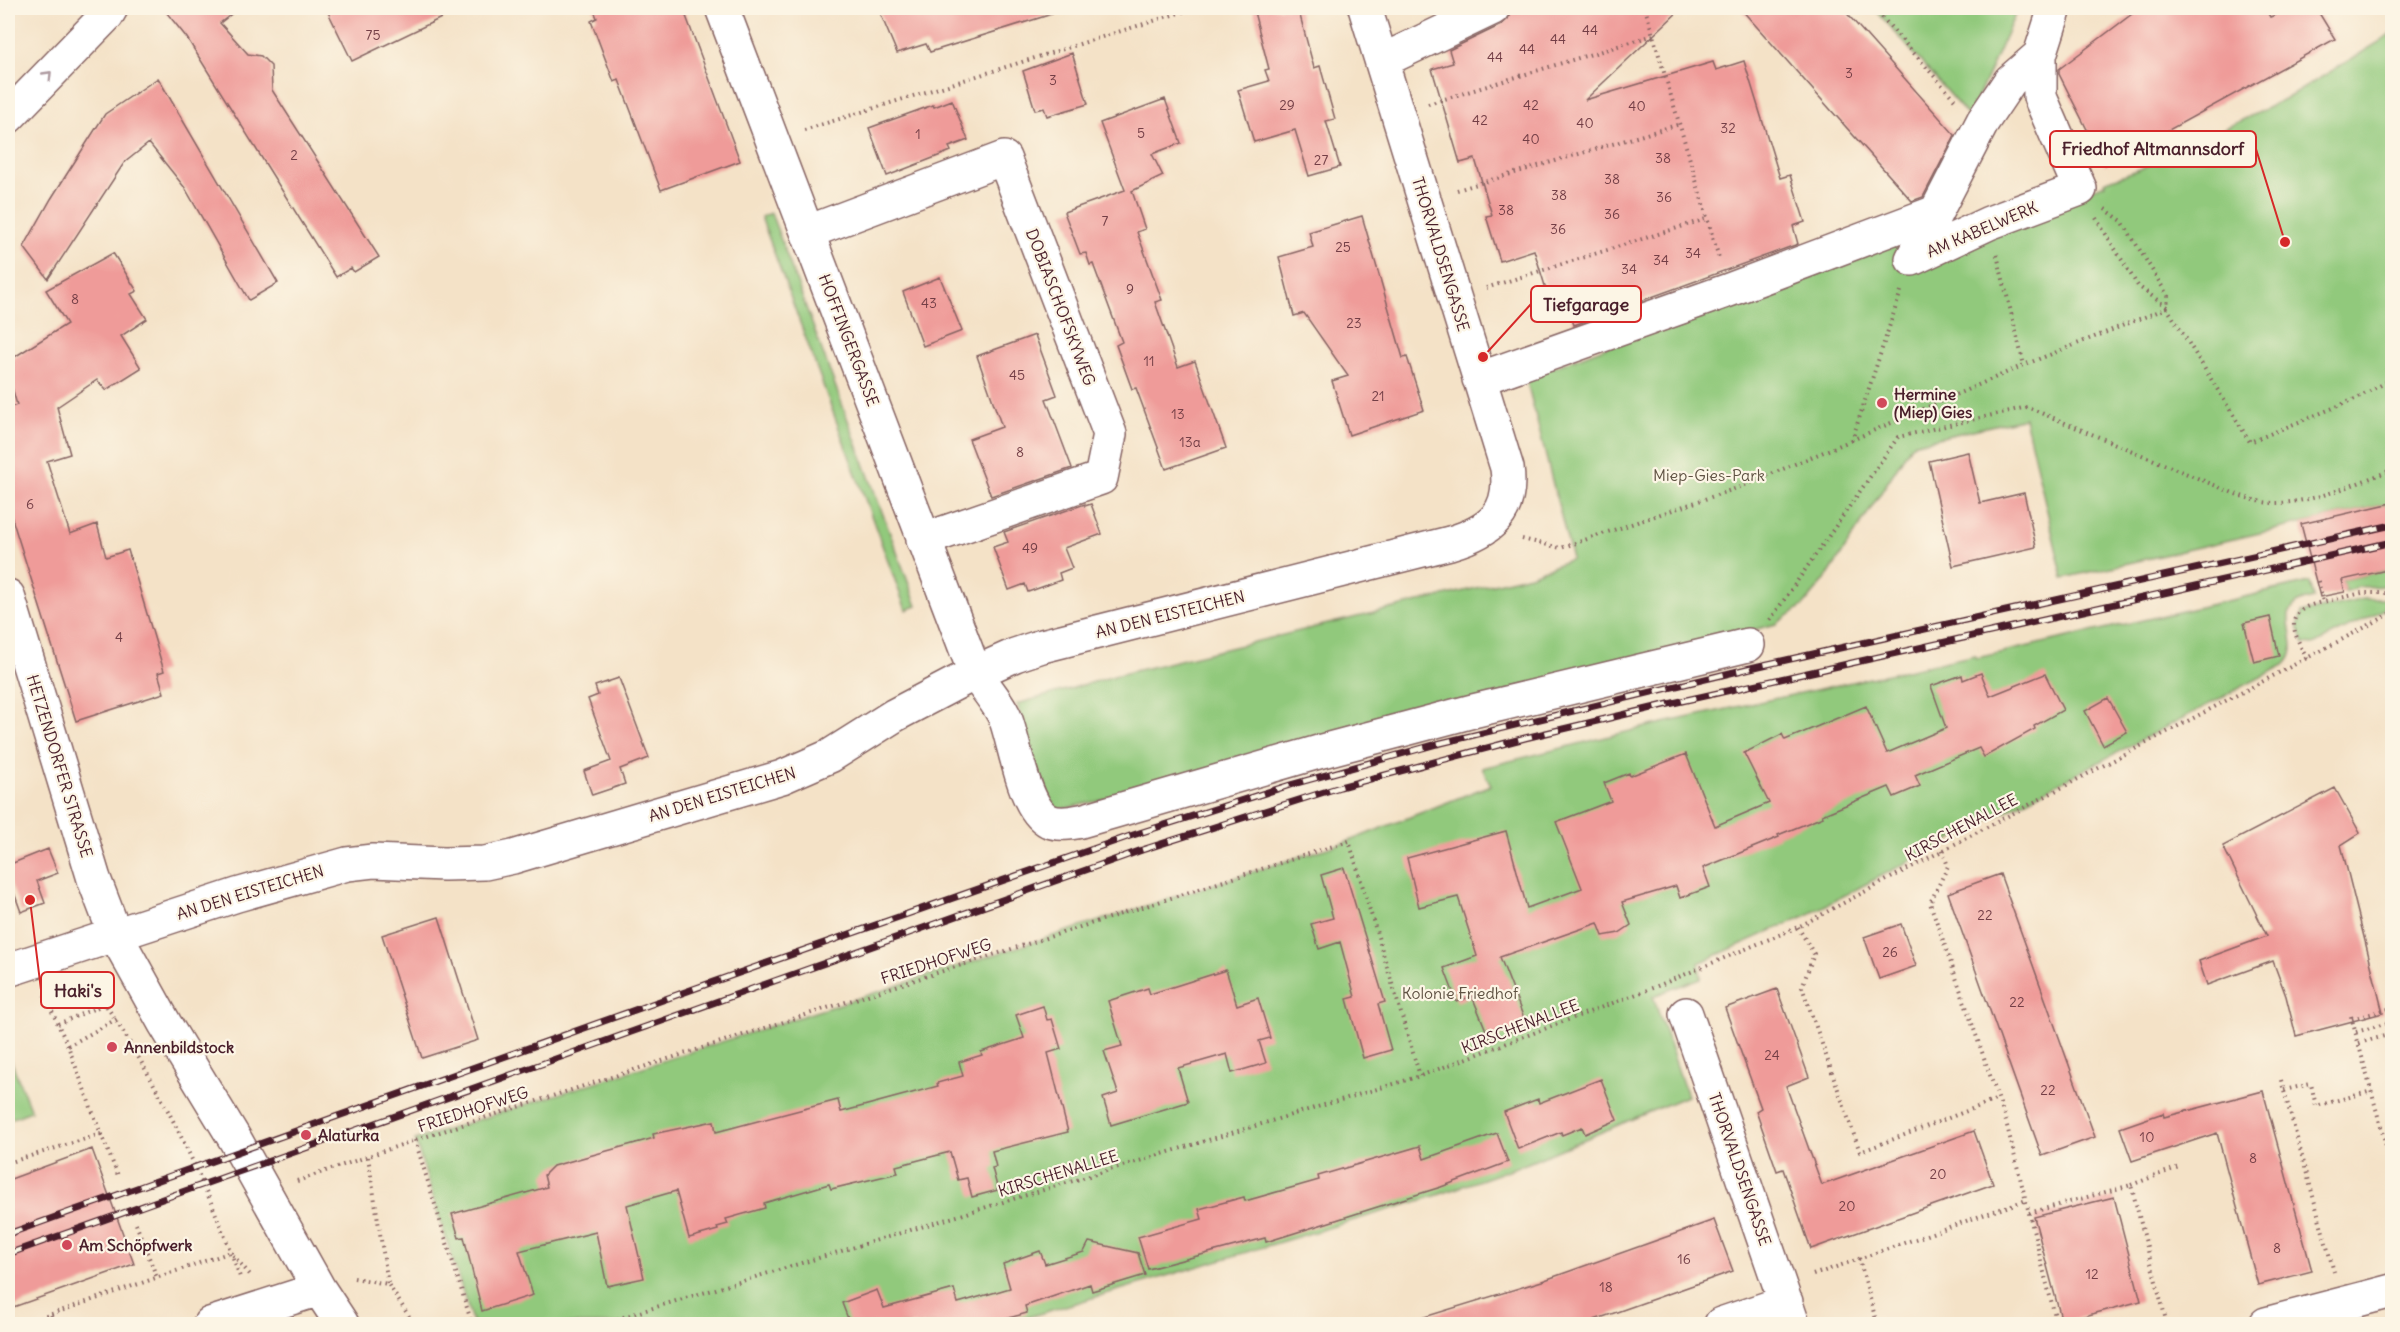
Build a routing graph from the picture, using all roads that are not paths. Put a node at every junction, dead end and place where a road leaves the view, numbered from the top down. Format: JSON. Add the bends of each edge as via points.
{"nodes":[{"id":1,"x":111,"y":8,"type":"edge"},
{"id":2,"x":722,"y":8,"type":"edge"},
{"id":3,"x":1365,"y":8,"type":"edge"},
{"id":4,"x":1493,"y":8,"type":"edge"},
{"id":5,"x":2055,"y":8,"type":"edge"},
{"id":6,"x":2040,"y":55,"type":"junction"},
{"id":7,"x":1382,"y":61,"type":"junction"},
{"id":8,"x":8,"y":117,"type":"edge"},
{"id":9,"x":1936,"y":212,"type":"junction"},
{"id":10,"x":808,"y":232,"type":"junction"},
{"id":11,"x":1479,"y":379,"type":"junction"},
{"id":12,"x":1485,"y":530,"type":"joint"},
{"id":13,"x":923,"y":540,"type":"junction"},
{"id":14,"x":8,"y":596,"type":"edge"},
{"id":15,"x":1748,"y":645,"type":"road end"},
{"id":16,"x":975,"y":673,"type":"junction"},
{"id":17,"x":115,"y":934,"type":"junction"},
{"id":18,"x":19,"y":966,"type":"edge"},
{"id":19,"x":1686,"y":1014,"type":"dead end"},
{"id":20,"x":320,"y":1289,"type":"junction"},
{"id":21,"x":2392,"y":1291,"type":"edge"},
{"id":22,"x":1787,"y":1305,"type":"edge"},
{"id":23,"x":210,"y":1324,"type":"edge"},
{"id":24,"x":342,"y":1324,"type":"edge"},
{"id":25,"x":1721,"y":1324,"type":"edge"},
{"id":26,"x":2266,"y":1324,"type":"edge"}],
"edges":[{"from":8,"to":1,"type":"street","one_way":true},
{"from":2,"to":10,"type":"street","name":"HOFFINGERGASSE"},
{"from":3,"to":7,"type":"street","name":"THORVALDSENGASSE"},
{"from":4,"to":7,"type":"street"},
{"from":5,"to":6,"type":"street"},
{"from":6,"to":9,"type":"street","name":"AM KABELWERK","via":[[2010,81],[1983,121]]},
{"from":6,"to":9,"type":"street","name":"AM KABELWERK","via":[[2040,97],[2079,189],[1989,223],[1912,259]]},
{"from":7,"to":11,"type":"street","name":"THORVALDSENGASSE"},
{"from":9,"to":11,"type":"street"},
{"from":10,"to":13,"type":"street","name":"HOFFINGERGASSE"},
{"from":10,"to":13,"type":"street","name":"DOBIASCHOFSKYWEG","via":[[1004,158],[1110,434],[1101,478]]},
{"from":11,"to":12,"type":"street","name":"THORVALDSENGASSE","via":[[1509,482],[1503,508]]},
{"from":12,"to":16,"type":"street","name":"AN DEN EISTEICHEN","via":[[1450,543],[1042,646]]},
{"from":13,"to":16,"type":"street","name":"HOFFINGERGASSE"},
{"from":14,"to":17,"type":"street","name":"HETZENDORFER STRASSE","via":[[94,879]]},
{"from":15,"to":16,"type":"street","name":"HOFFINGERGASSE","via":[[1461,714],[1071,823],[1048,820],[1035,807],[1005,717]]},
{"from":16,"to":17,"type":"street","name":"AN DEN EISTEICHEN","via":[[895,715],[830,756],[782,777],[513,857],[485,863],[347,864],[237,894]]},
{"from":17,"to":18,"type":"street","name":"AN DEN EISTEICHEN"},
{"from":17,"to":20,"type":"street"},
{"from":19,"to":22,"type":"street","name":"THORVALDSENGASSE"},
{"from":20,"to":23,"type":"street"},
{"from":20,"to":24,"type":"street"},
{"from":21,"to":26,"type":"street"},
{"from":22,"to":25,"type":"street"}]}
